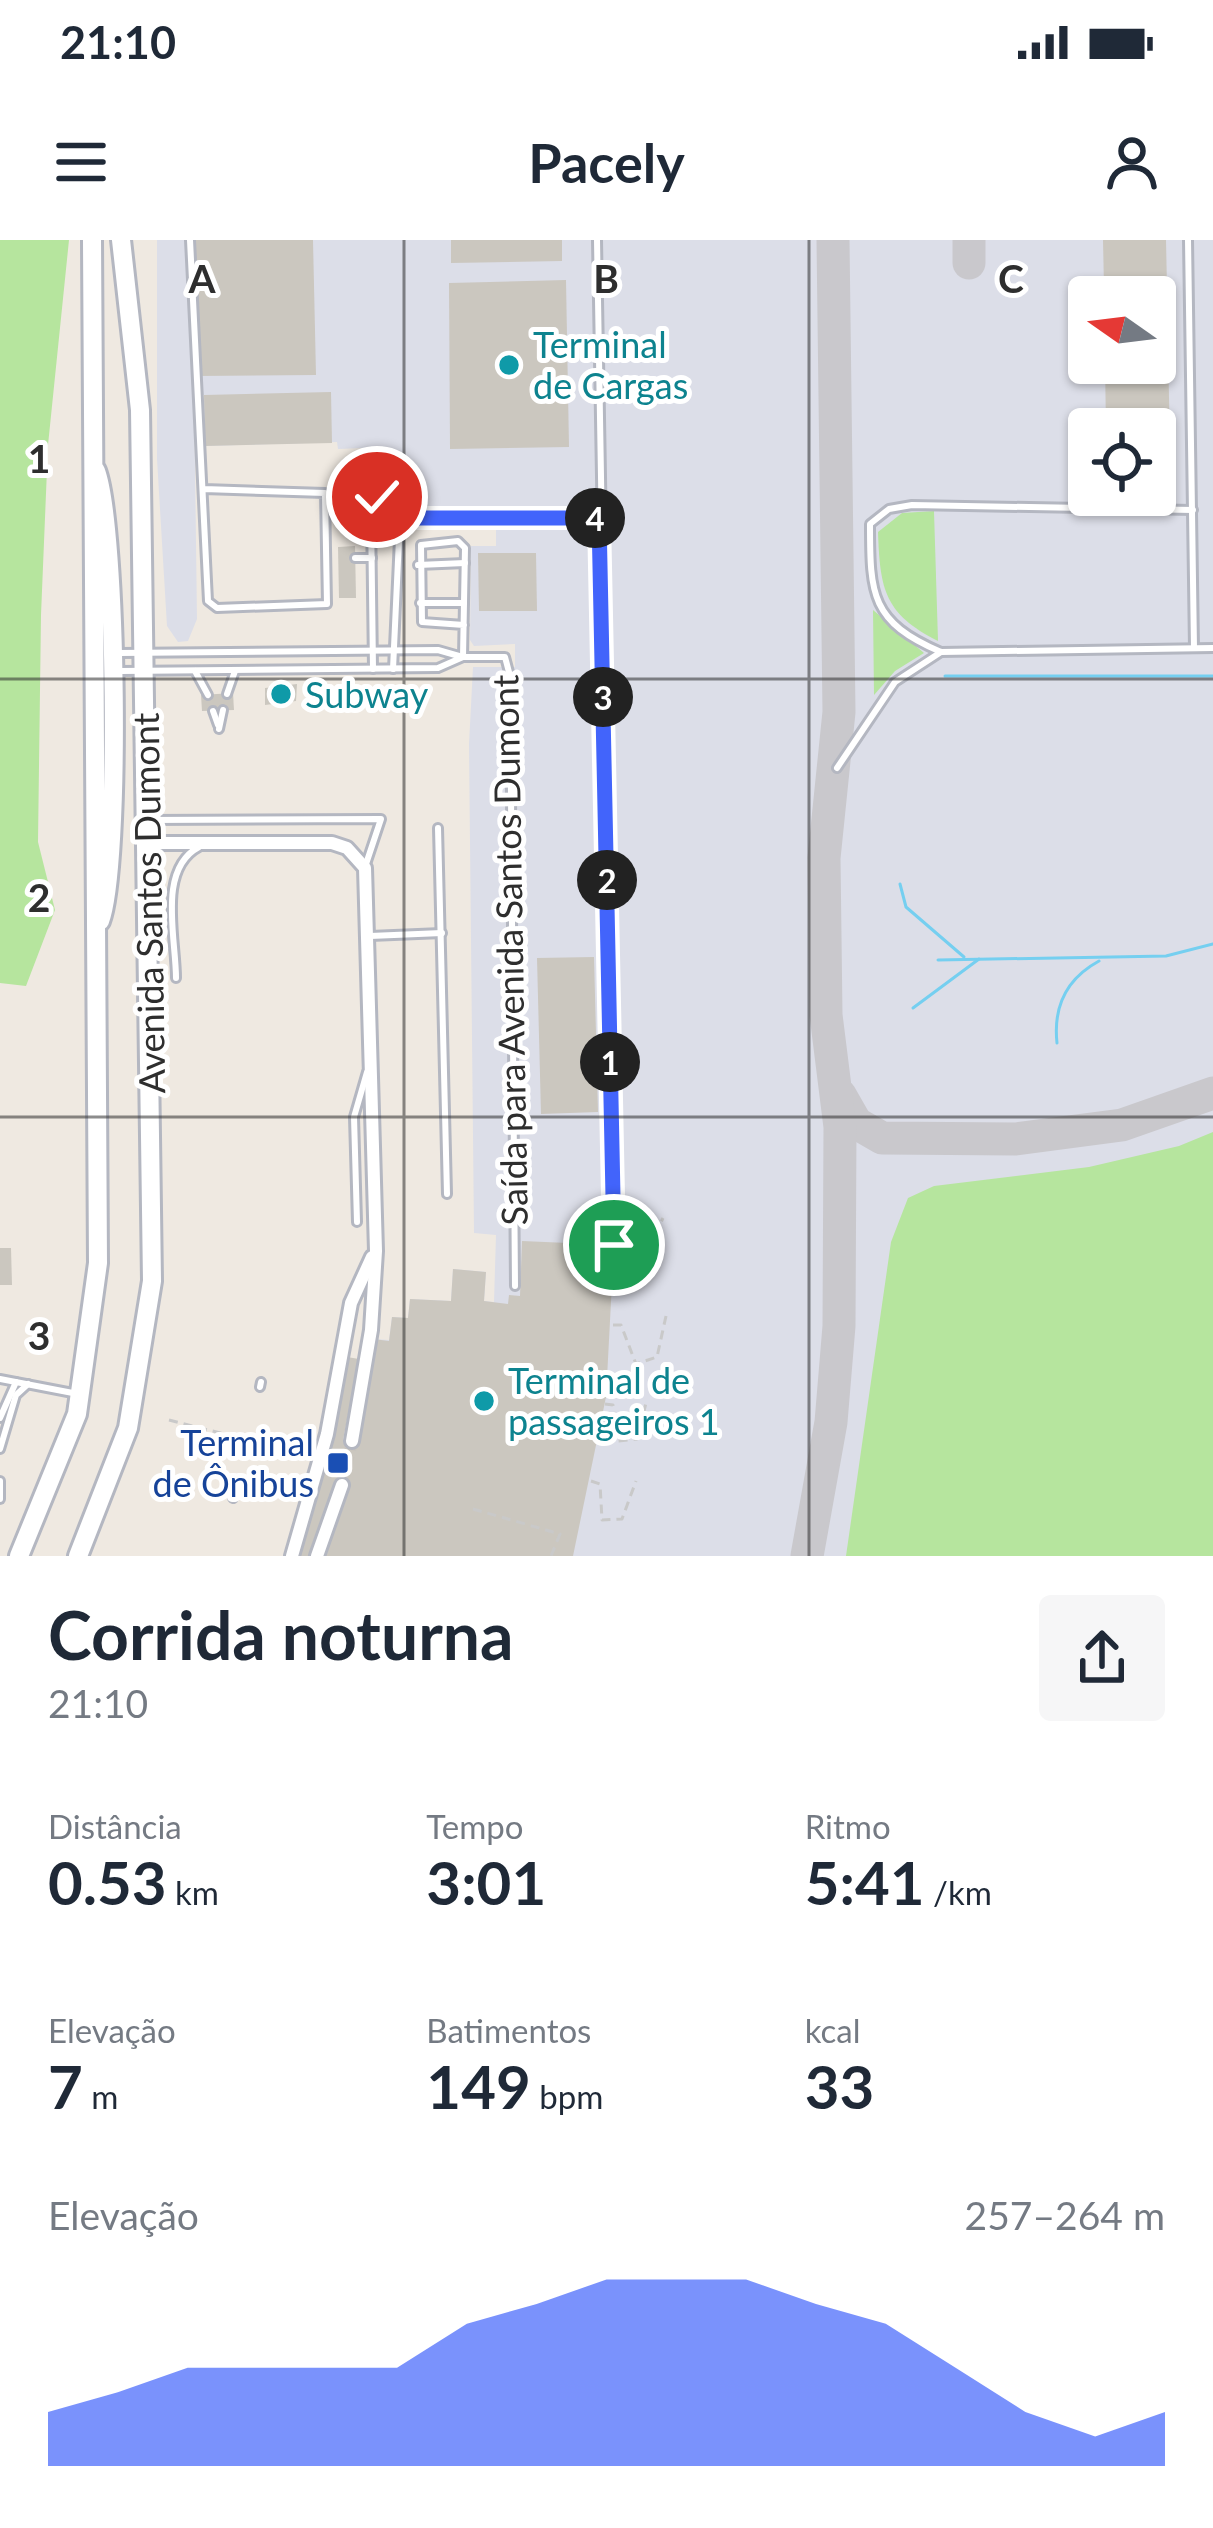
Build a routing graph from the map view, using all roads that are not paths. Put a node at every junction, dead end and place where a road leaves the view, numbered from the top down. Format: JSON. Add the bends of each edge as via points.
{"nodes":[{"id":1,"x":92,"y":240,"type":"edge"},
{"id":2,"x":121,"y":240,"type":"edge"},
{"id":3,"x":190,"y":240,"type":"edge"},
{"id":4,"x":597,"y":240,"type":"edge"},
{"id":5,"x":1189,"y":240,"type":"edge"},
{"id":6,"x":91,"y":456,"type":"junction"},
{"id":7,"x":204,"y":489,"type":"junction"},
{"id":8,"x":1193,"y":510,"type":"junction"},
{"id":9,"x":400,"y":518,"type":"junction"},
{"id":10,"x":599,"y":518,"type":"junction"},
{"id":11,"x":356,"y":558,"type":"dead end"},
{"id":12,"x":372,"y":558,"type":"junction"},
{"id":13,"x":465,"y":563,"type":"junction"},
{"id":14,"x":418,"y":565,"type":"junction"},
{"id":15,"x":328,"y":578,"type":"junction"},
{"id":16,"x":339,"y":578,"type":"dead end"},
{"id":17,"x":356,"y":579,"type":"dead end"},
{"id":18,"x":372,"y":579,"type":"junction"},
{"id":19,"x":420,"y":603,"type":"junction"},
{"id":20,"x":464,"y":603,"type":"junction"},
{"id":21,"x":464,"y":625,"type":"junction"},
{"id":22,"x":1194,"y":648,"type":"junction"},
{"id":23,"x":1213,"y":648,"type":"edge"},
{"id":24,"x":397,"y":650,"type":"junction"},
{"id":25,"x":372,"y":651,"type":"junction"},
{"id":26,"x":941,"y":652,"type":"junction"},
{"id":27,"x":463,"y":657,"type":"junction"},
{"id":28,"x":145,"y":662,"type":"junction"},
{"id":29,"x":373,"y":669,"type":"junction"},
{"id":30,"x":393,"y":669,"type":"junction"},
{"id":31,"x":195,"y":671,"type":"junction"},
{"id":32,"x":235,"y":671,"type":"junction"},
{"id":33,"x":106,"y":677,"type":"junction"},
{"id":34,"x":208,"y":694,"type":"dead end"},
{"id":35,"x":227,"y":694,"type":"dead end"},
{"id":36,"x":223,"y":710,"type":"dead end"},
{"id":37,"x":213,"y":711,"type":"dead end"},
{"id":38,"x":837,"y":767,"type":"dead end"},
{"id":39,"x":147,"y":820,"type":"junction"},
{"id":40,"x":439,"y":828,"type":"dead end"},
{"id":41,"x":110,"y":838,"type":"junction"},
{"id":42,"x":147,"y":843,"type":"junction"},
{"id":43,"x":208,"y":844,"type":"junction"},
{"id":44,"x":365,"y":868,"type":"junction"},
{"id":45,"x":96,"y":933,"type":"junction"},
{"id":46,"x":442,"y":933,"type":"junction"},
{"id":47,"x":370,"y":936,"type":"junction"},
{"id":48,"x":176,"y":978,"type":"dead end"},
{"id":49,"x":372,"y":1060,"type":"junction"},
{"id":50,"x":447,"y":1194,"type":"dead end"},
{"id":51,"x":357,"y":1222,"type":"dead end"},
{"id":52,"x":614,"y":1245,"type":"dead end"},
{"id":53,"x":376,"y":1250,"type":"junction"},
{"id":54,"x":514,"y":1286,"type":"dead end"},
{"id":55,"x":0,"y":1379,"type":"edge"},
{"id":56,"x":16,"y":1382,"type":"junction"},
{"id":57,"x":28,"y":1384,"type":"junction"},
{"id":58,"x":82,"y":1395,"type":"junction"},
{"id":59,"x":0,"y":1418,"type":"edge"},
{"id":60,"x":352,"y":1441,"type":"tunnel mouth"},
{"id":61,"x":0,"y":1449,"type":"edge"},
{"id":62,"x":0,"y":1481,"type":"edge"},
{"id":63,"x":341,"y":1485,"type":"tunnel mouth"},
{"id":64,"x":0,"y":1499,"type":"edge"},
{"id":65,"x":19,"y":1556,"type":"edge"},
{"id":66,"x":78,"y":1556,"type":"edge"},
{"id":67,"x":292,"y":1556,"type":"edge"},
{"id":68,"x":317,"y":1556,"type":"edge"}],
"edges":[{"from":1,"to":6,"type":"main road","name":"Avenida Santos Dumont"},
{"from":2,"to":28,"type":"main road","name":"Avenida Santos Dumont","via":[[140,410]]},
{"from":3,"to":7,"type":"lane"},
{"from":4,"to":10,"type":"lane"},
{"from":5,"to":8,"type":"lane"},
{"from":6,"to":33,"type":"main road","name":"Avenida Santos Dumont"},
{"from":6,"to":33,"type":"main road","via":[[106,513]]},
{"from":7,"to":15,"type":"lane","via":[[326,493],[334,558]]},
{"from":7,"to":15,"type":"lane","via":[[211,606],[323,607]]},
{"from":8,"to":22,"type":"lane"},
{"from":8,"to":26,"type":"lane","via":[[889,509],[870,524],[876,604],[904,634]]},
{"from":9,"to":10,"type":"lane"},
{"from":9,"to":12,"type":"lane","via":[[394,496],[377,497]]},
{"from":9,"to":24,"type":"lane"},
{"from":10,"to":52,"type":"lane"},
{"from":11,"to":12,"type":"lane"},
{"from":12,"to":18,"type":"lane"},
{"from":13,"to":14,"type":"lane"},
{"from":13,"to":14,"type":"lane","via":[[462,543],[443,542],[422,545]]},
{"from":13,"to":20,"type":"lane"},
{"from":14,"to":19,"type":"lane"},
{"from":15,"to":16,"type":"lane"},
{"from":17,"to":18,"type":"lane"},
{"from":18,"to":25,"type":"lane"},
{"from":19,"to":20,"type":"lane"},
{"from":19,"to":21,"type":"lane","via":[[426,626]]},
{"from":20,"to":21,"type":"lane"},
{"from":21,"to":27,"type":"lane"},
{"from":22,"to":23,"type":"lane"},
{"from":22,"to":26,"type":"lane"},
{"from":24,"to":25,"type":"lane"},
{"from":24,"to":27,"type":"lane"},
{"from":24,"to":30,"type":"lane"},
{"from":25,"to":28,"type":"lane"},
{"from":25,"to":29,"type":"lane"},
{"from":26,"to":38,"type":"lane","via":[[895,682]]},
{"from":27,"to":30,"type":"lane","via":[[438,668]]},
{"from":27,"to":54,"type":"lane","name":"Saída para Avenida Santos Dumont","via":[[500,654],[510,676]]},
{"from":28,"to":31,"type":"lane"},
{"from":28,"to":33,"type":"lane"},
{"from":28,"to":33,"type":"lane"},
{"from":28,"to":39,"type":"main road","name":"Avenida Santos Dumont"},
{"from":29,"to":30,"type":"lane"},
{"from":29,"to":32,"type":"lane"},
{"from":31,"to":32,"type":"lane"},
{"from":31,"to":34,"type":"lane"},
{"from":32,"to":35,"type":"lane"},
{"from":33,"to":41,"type":"main road"},
{"from":33,"to":45,"type":"main road","name":"Avenida Santos Dumont"},
{"from":36,"to":37,"type":"lane","via":[[219,729]]},
{"from":39,"to":41,"type":"main road","via":[[122,821]]},
{"from":39,"to":42,"type":"main road","name":"Avenida Santos Dumont"},
{"from":39,"to":44,"type":"lane","via":[[381,819]]},
{"from":40,"to":46,"type":"lane"},
{"from":41,"to":45,"type":"main road","via":[[107,903]]},
{"from":42,"to":43,"type":"street"},
{"from":42,"to":66,"type":"main road","name":"Avenida Santos Dumont","via":[[148,1319],[128,1427]]},
{"from":43,"to":44,"type":"street","via":[[332,843]]},
{"from":43,"to":48,"type":"lane","via":[[193,850],[175,876]]},
{"from":44,"to":47,"type":"street"},
{"from":45,"to":58,"type":"main road","name":"Avenida Santos Dumont","via":[[99,1224]]},
{"from":46,"to":47,"type":"lane"},
{"from":46,"to":50,"type":"lane"},
{"from":47,"to":49,"type":"street"},
{"from":49,"to":51,"type":"lane","via":[[354,1118]]},
{"from":49,"to":53,"type":"street"},
{"from":53,"to":60,"type":"street"},
{"from":53,"to":67,"type":"street","via":[[351,1304],[327,1434]]},
{"from":55,"to":56,"type":"lane"},
{"from":56,"to":57,"type":"lane"},
{"from":56,"to":59,"type":"lane"},
{"from":57,"to":58,"type":"lane"},
{"from":57,"to":61,"type":"lane","via":[[16,1395]]},
{"from":58,"to":65,"type":"main road","name":"Avenida Santos Dumont"},
{"from":62,"to":64,"type":"lane"},
{"from":63,"to":68,"type":"street"}]}
